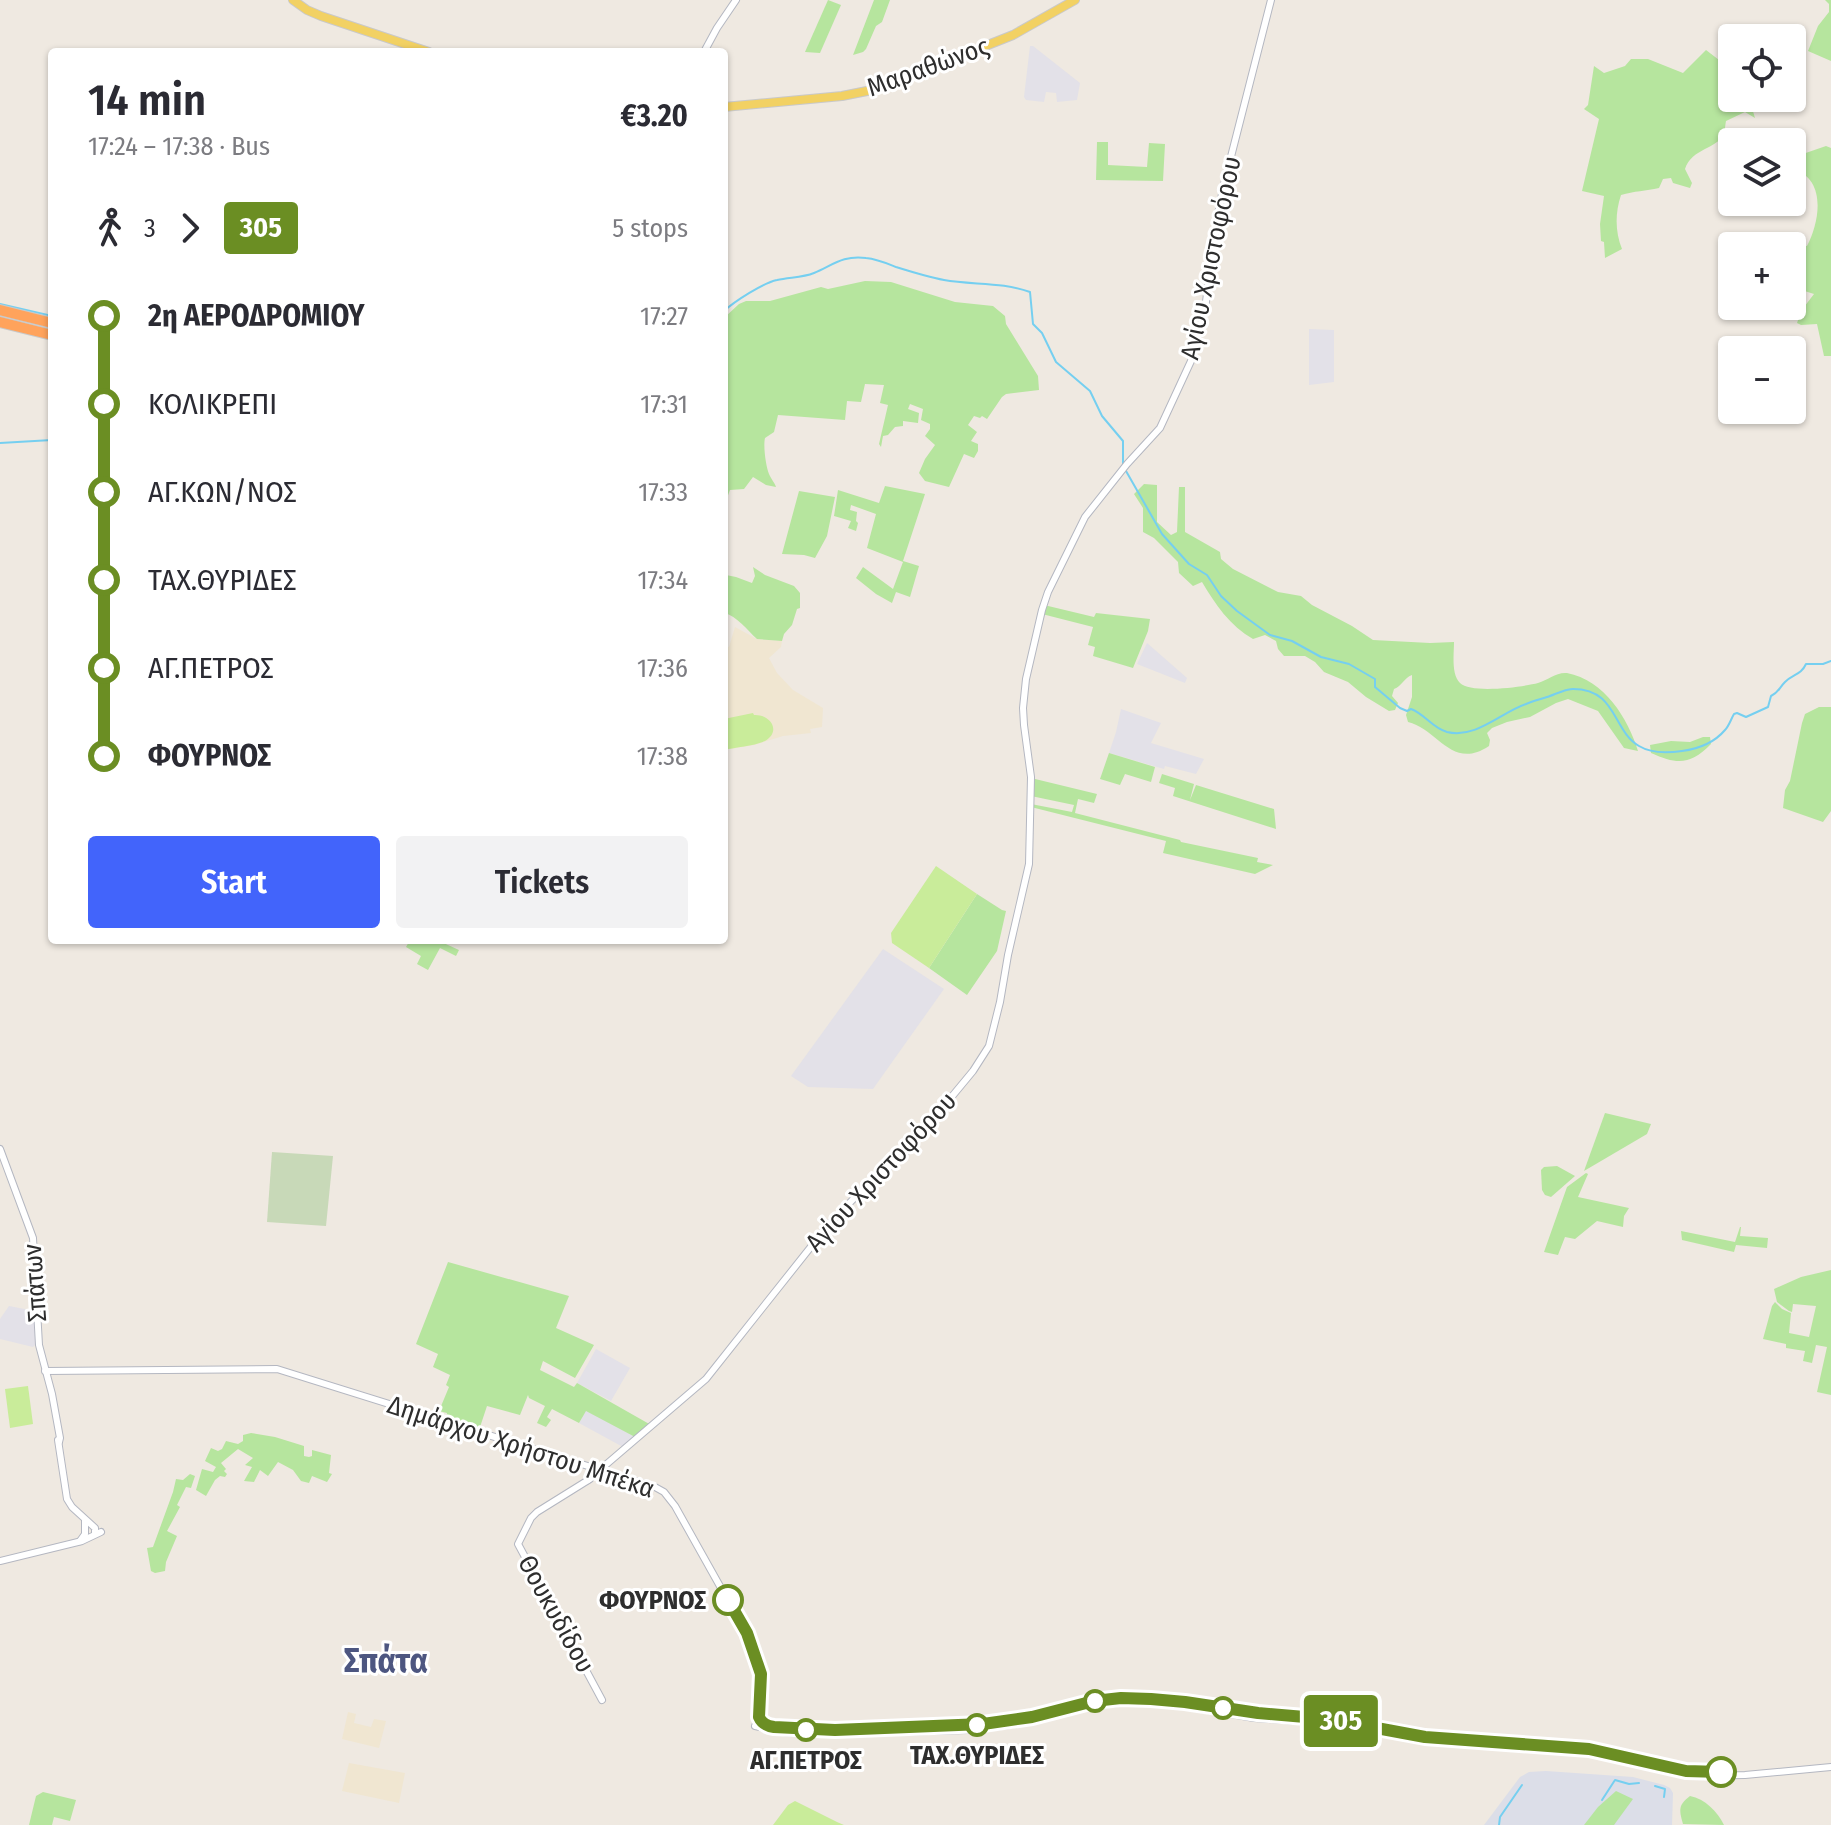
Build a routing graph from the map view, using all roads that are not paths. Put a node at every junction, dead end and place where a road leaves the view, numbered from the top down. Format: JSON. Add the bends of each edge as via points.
{"nodes":[{"id":1,"x":290,"y":0,"type":"edge"},
{"id":2,"x":736,"y":0,"type":"edge"},
{"id":3,"x":1069,"y":0,"type":"edge"},
{"id":4,"x":1075,"y":0,"type":"edge"},
{"id":5,"x":1271,"y":0,"type":"edge"},
{"id":6,"x":405,"y":48,"type":"edge"},
{"id":7,"x":417,"y":48,"type":"edge"},
{"id":8,"x":706,"y":48,"type":"edge"},
{"id":9,"x":728,"y":105,"type":"edge"},
{"id":10,"x":728,"y":105,"type":"edge"},
{"id":11,"x":0,"y":310,"type":"edge"},
{"id":12,"x":0,"y":322,"type":"edge"},
{"id":13,"x":48,"y":322,"type":"edge"},
{"id":14,"x":48,"y":334,"type":"edge"},
{"id":15,"x":0,"y":1149,"type":"edge"},
{"id":16,"x":46,"y":1372,"type":"junction"},
{"id":17,"x":585,"y":1467,"type":"junction"},
{"id":18,"x":599,"y":1470,"type":"junction"},
{"id":19,"x":587,"y":1478,"type":"junction"},
{"id":20,"x":0,"y":1561,"type":"edge"},
{"id":21,"x":602,"y":1700,"type":"dead end"},
{"id":22,"x":757,"y":1722,"type":"junction"},
{"id":23,"x":955,"y":1730,"type":"junction"},
{"id":24,"x":964,"y":1737,"type":"dead end"},
{"id":25,"x":1497,"y":1746,"type":"junction"},
{"id":26,"x":1505,"y":1753,"type":"dead end"},
{"id":27,"x":1831,"y":1765,"type":"edge"}],
"edges":[{"from":1,"to":6,"type":"main road","via":[[317,20]]},
{"from":1,"to":7,"type":"main road","via":[[321,16]]},
{"from":2,"to":8,"type":"main road"},
{"from":3,"to":9,"type":"main road","name":"Μαραθώνος","via":[[1012,33],[876,86]]},
{"from":4,"to":10,"type":"main road","name":"Μαραθώνος","via":[[1013,35],[877,89]]},
{"from":5,"to":18,"type":"main road","name":"Αγίου Χριστοφόρου","via":[[1222,193],[1207,303],[1194,354],[1160,428],[1085,517],[1042,610],[1023,708],[1031,777],[1029,864],[994,1031],[984,1056],[901,1158],[829,1224],[706,1379]]},
{"from":11,"to":13,"type":"highway"},
{"from":12,"to":14,"type":"highway"},
{"from":15,"to":16,"type":"main road","name":"Σπάτων","via":[[33,1238],[39,1345]]},
{"from":16,"to":17,"type":"main road","name":"Δημάρχου Χρήστου Μπέκα","via":[[276,1371]]},
{"from":16,"to":18,"type":"main road","name":"Δημάρχου Χρήστου Μπέκα","via":[[275,1368]]},
{"from":16,"to":20,"type":"main road","name":"Σπάτων","via":[[67,1499],[91,1528],[80,1541]]},
{"from":17,"to":18,"type":"main road","name":"Δημάρχου Χρήστου Μπέκα"},
{"from":17,"to":19,"type":"main road"},
{"from":18,"to":19,"type":"main road"},
{"from":18,"to":22,"type":"main road","name":"Δημάρχου Χρήστου Μπέκα","via":[[653,1489],[672,1507],[746,1639],[759,1678]]},
{"from":19,"to":21,"type":"main road","name":"Θουκυδίδου","via":[[533,1515],[519,1546]]},
{"from":22,"to":23,"type":"main road","via":[[783,1732],[813,1734]]},
{"from":22,"to":27,"type":"main road","via":[[835,1730],[983,1724],[1094,1701],[1171,1700],[1425,1737],[1603,1751],[1694,1772]]},
{"from":23,"to":24,"type":"main road"},
{"from":23,"to":25,"type":"main road","via":[[1009,1725],[1111,1702],[1173,1704]]},
{"from":25,"to":26,"type":"main road"},
{"from":25,"to":27,"type":"main road","via":[[1593,1753],[1703,1776]]}]}
